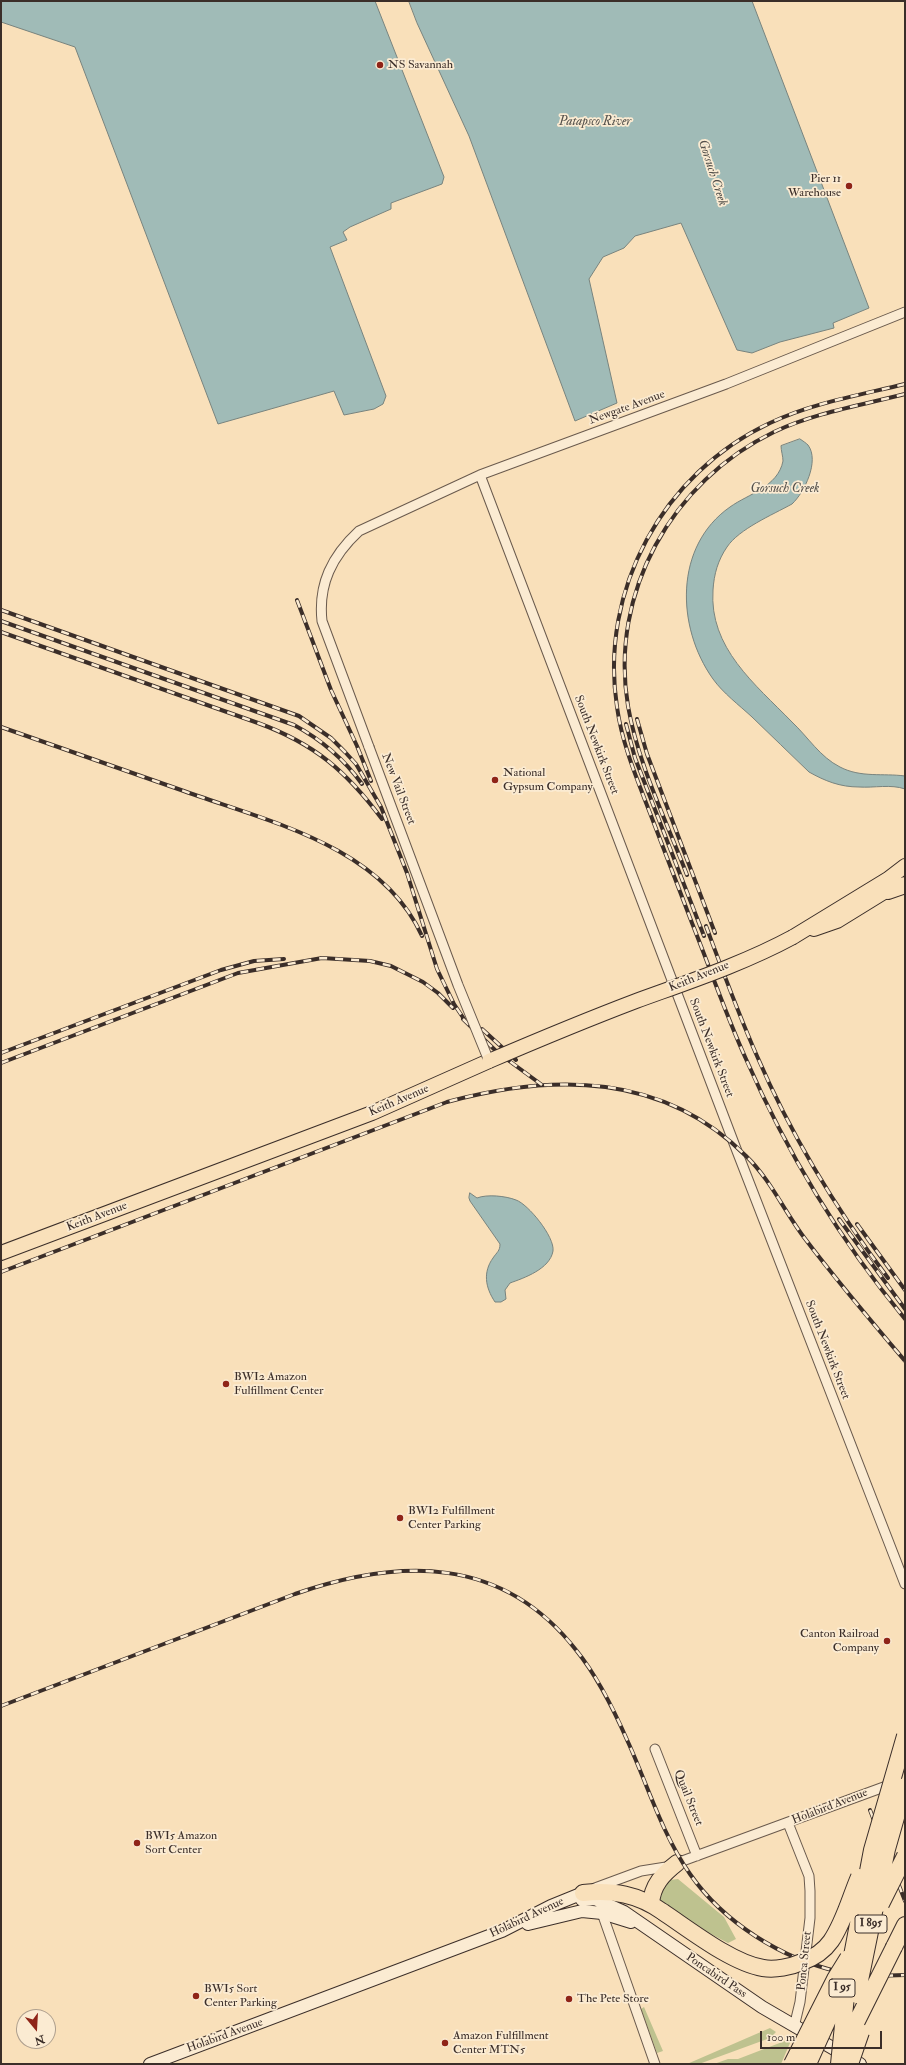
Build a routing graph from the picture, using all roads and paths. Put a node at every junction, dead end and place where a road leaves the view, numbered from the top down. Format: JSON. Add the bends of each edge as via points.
{"nodes":[{"id":1,"x":905,"y":312,"type":"edge"},
{"id":2,"x":480,"y":475,"type":"junction"},
{"id":3,"x":359,"y":531,"type":"joint"},
{"id":4,"x":905,"y":866,"type":"edge"},
{"id":5,"x":905,"y":879,"type":"edge"},
{"id":6,"x":905,"y":885,"type":"edge"},
{"id":7,"x":888,"y":891,"type":"junction"},
{"id":8,"x":793,"y":937,"type":"junction"},
{"id":9,"x":674,"y":985,"type":"junction"},
{"id":10,"x":525,"y":1044,"type":"dead end"},
{"id":11,"x":489,"y":1061,"type":"junction"},
{"id":12,"x":1,"y":1253,"type":"edge"},
{"id":13,"x":905,"y":1584,"type":"edge"},
{"id":14,"x":905,"y":1736,"type":"edge"},
{"id":15,"x":655,"y":1749,"type":"dead end"},
{"id":16,"x":905,"y":1779,"type":"edge"},
{"id":17,"x":905,"y":1786,"type":"edge"},
{"id":18,"x":788,"y":1823,"type":"junction"},
{"id":19,"x":872,"y":1850,"type":"junction"},
{"id":20,"x":697,"y":1856,"type":"junction"},
{"id":21,"x":905,"y":1856,"type":"edge"},
{"id":22,"x":677,"y":1863,"type":"junction"},
{"id":23,"x":584,"y":1894,"type":"junction"},
{"id":24,"x":551,"y":1906,"type":"junction"},
{"id":25,"x":657,"y":1908,"type":"junction"},
{"id":26,"x":602,"y":1913,"type":"junction"},
{"id":27,"x":877,"y":1913,"type":"junction"},
{"id":28,"x":640,"y":1924,"type":"junction"},
{"id":29,"x":905,"y":1925,"type":"edge"},
{"id":30,"x":502,"y":1931,"type":"junction"},
{"id":31,"x":894,"y":1947,"type":"junction"},
{"id":32,"x":794,"y":2027,"type":"junction"},
{"id":33,"x":150,"y":2064,"type":"edge"},
{"id":34,"x":655,"y":2064,"type":"edge"},
{"id":35,"x":792,"y":2064,"type":"edge"},
{"id":36,"x":808,"y":2064,"type":"edge"},
{"id":37,"x":837,"y":2064,"type":"edge"},
{"id":38,"x":850,"y":2064,"type":"edge"},
{"id":39,"x":860,"y":2064,"type":"edge"}],
"edges":[{"from":1,"to":2,"type":"street","name":"Newgate Avenue","via":[[726,384]]},
{"from":2,"to":3,"type":"street","name":"Newgate Avenue"},
{"from":2,"to":9,"type":"street","name":"South Newkirk Street"},
{"from":3,"to":11,"type":"street","name":"New Vail Street","bridge":true,"via":[[344,544],[331,563],[322,590],[322,621]]},
{"from":4,"to":8,"type":"main road","name":"Keith Avenue"},
{"from":5,"to":7,"type":"main road","name":"Keith Avenue"},
{"from":6,"to":7,"type":"highway"},
{"from":7,"to":8,"type":"main road","name":"Keith Avenue","via":[[836,922]]},
{"from":8,"to":11,"type":"main road","name":"Keith Avenue","bridge":true,"via":[[683,985],[574,1025]]},
{"from":9,"to":10,"type":"street","name":"Keith Avenue"},
{"from":9,"to":13,"type":"street","name":"South Newkirk Street"},
{"from":11,"to":12,"type":"main road","name":"Keith Avenue","via":[[410,1097]]},
{"from":14,"to":19,"type":"highway","number":"I 895","bridge":true},
{"from":15,"to":20,"type":"street","name":"Quail Street"},
{"from":16,"to":18,"type":"street","name":"Holabird Avenue"},
{"from":17,"to":38,"type":"highway","number":"I 895","bridge":true,"via":[[887,1849],[859,1977],[850,2043]]},
{"from":18,"to":20,"type":"street","name":"Holabird Avenue"},
{"from":18,"to":32,"type":"street","name":"Ponca Street","via":[[809,1876],[810,1891],[810,1918],[800,2002]]},
{"from":19,"to":25,"type":"highway","bridge":true,"via":[[840,1927],[830,1942],[811,1959],[799,1963],[770,1968],[751,1965],[733,1957]]},
{"from":19,"to":37,"type":"highway","number":"I 895","bridge":true,"via":[[848,1976]]},
{"from":20,"to":22,"type":"street","name":"Holabird Avenue"},
{"from":21,"to":27,"type":"highway","number":"I 95","bridge":true},
{"from":22,"to":23,"type":"street","name":"Holabird Avenue","via":[[642,1871]]},
{"from":22,"to":25,"type":"highway","via":[[664,1873],[651,1894]]},
{"from":23,"to":24,"type":"main road","name":"Holabird Avenue"},
{"from":23,"to":25,"type":"highway","via":[[604,1891],[625,1894]]},
{"from":24,"to":28,"type":"main road","name":"Poncabird Pass","via":[[595,1899],[613,1906]]},
{"from":24,"to":30,"type":"main road","name":"Holabird Avenue"},
{"from":26,"to":28,"type":"main road","name":"Poncabird Pass"},
{"from":26,"to":30,"type":"main road","name":"Poncabird Pass","via":[[576,1912]]},
{"from":26,"to":34,"type":"street"},
{"from":27,"to":35,"type":"highway","bridge":true,"via":[[835,1979]]},
{"from":27,"to":36,"type":"highway","number":"I 95","bridge":true},
{"from":28,"to":32,"type":"main road","name":"Poncabird Pass"},
{"from":29,"to":31,"type":"highway","number":"I 95"},
{"from":30,"to":33,"type":"main road","name":"Holabird Avenue"},
{"from":31,"to":37,"type":"highway","number":"I 95","bridge":true},
{"from":31,"to":38,"type":"highway","bridge":true},
{"from":32,"to":39,"type":"main road"}]}
